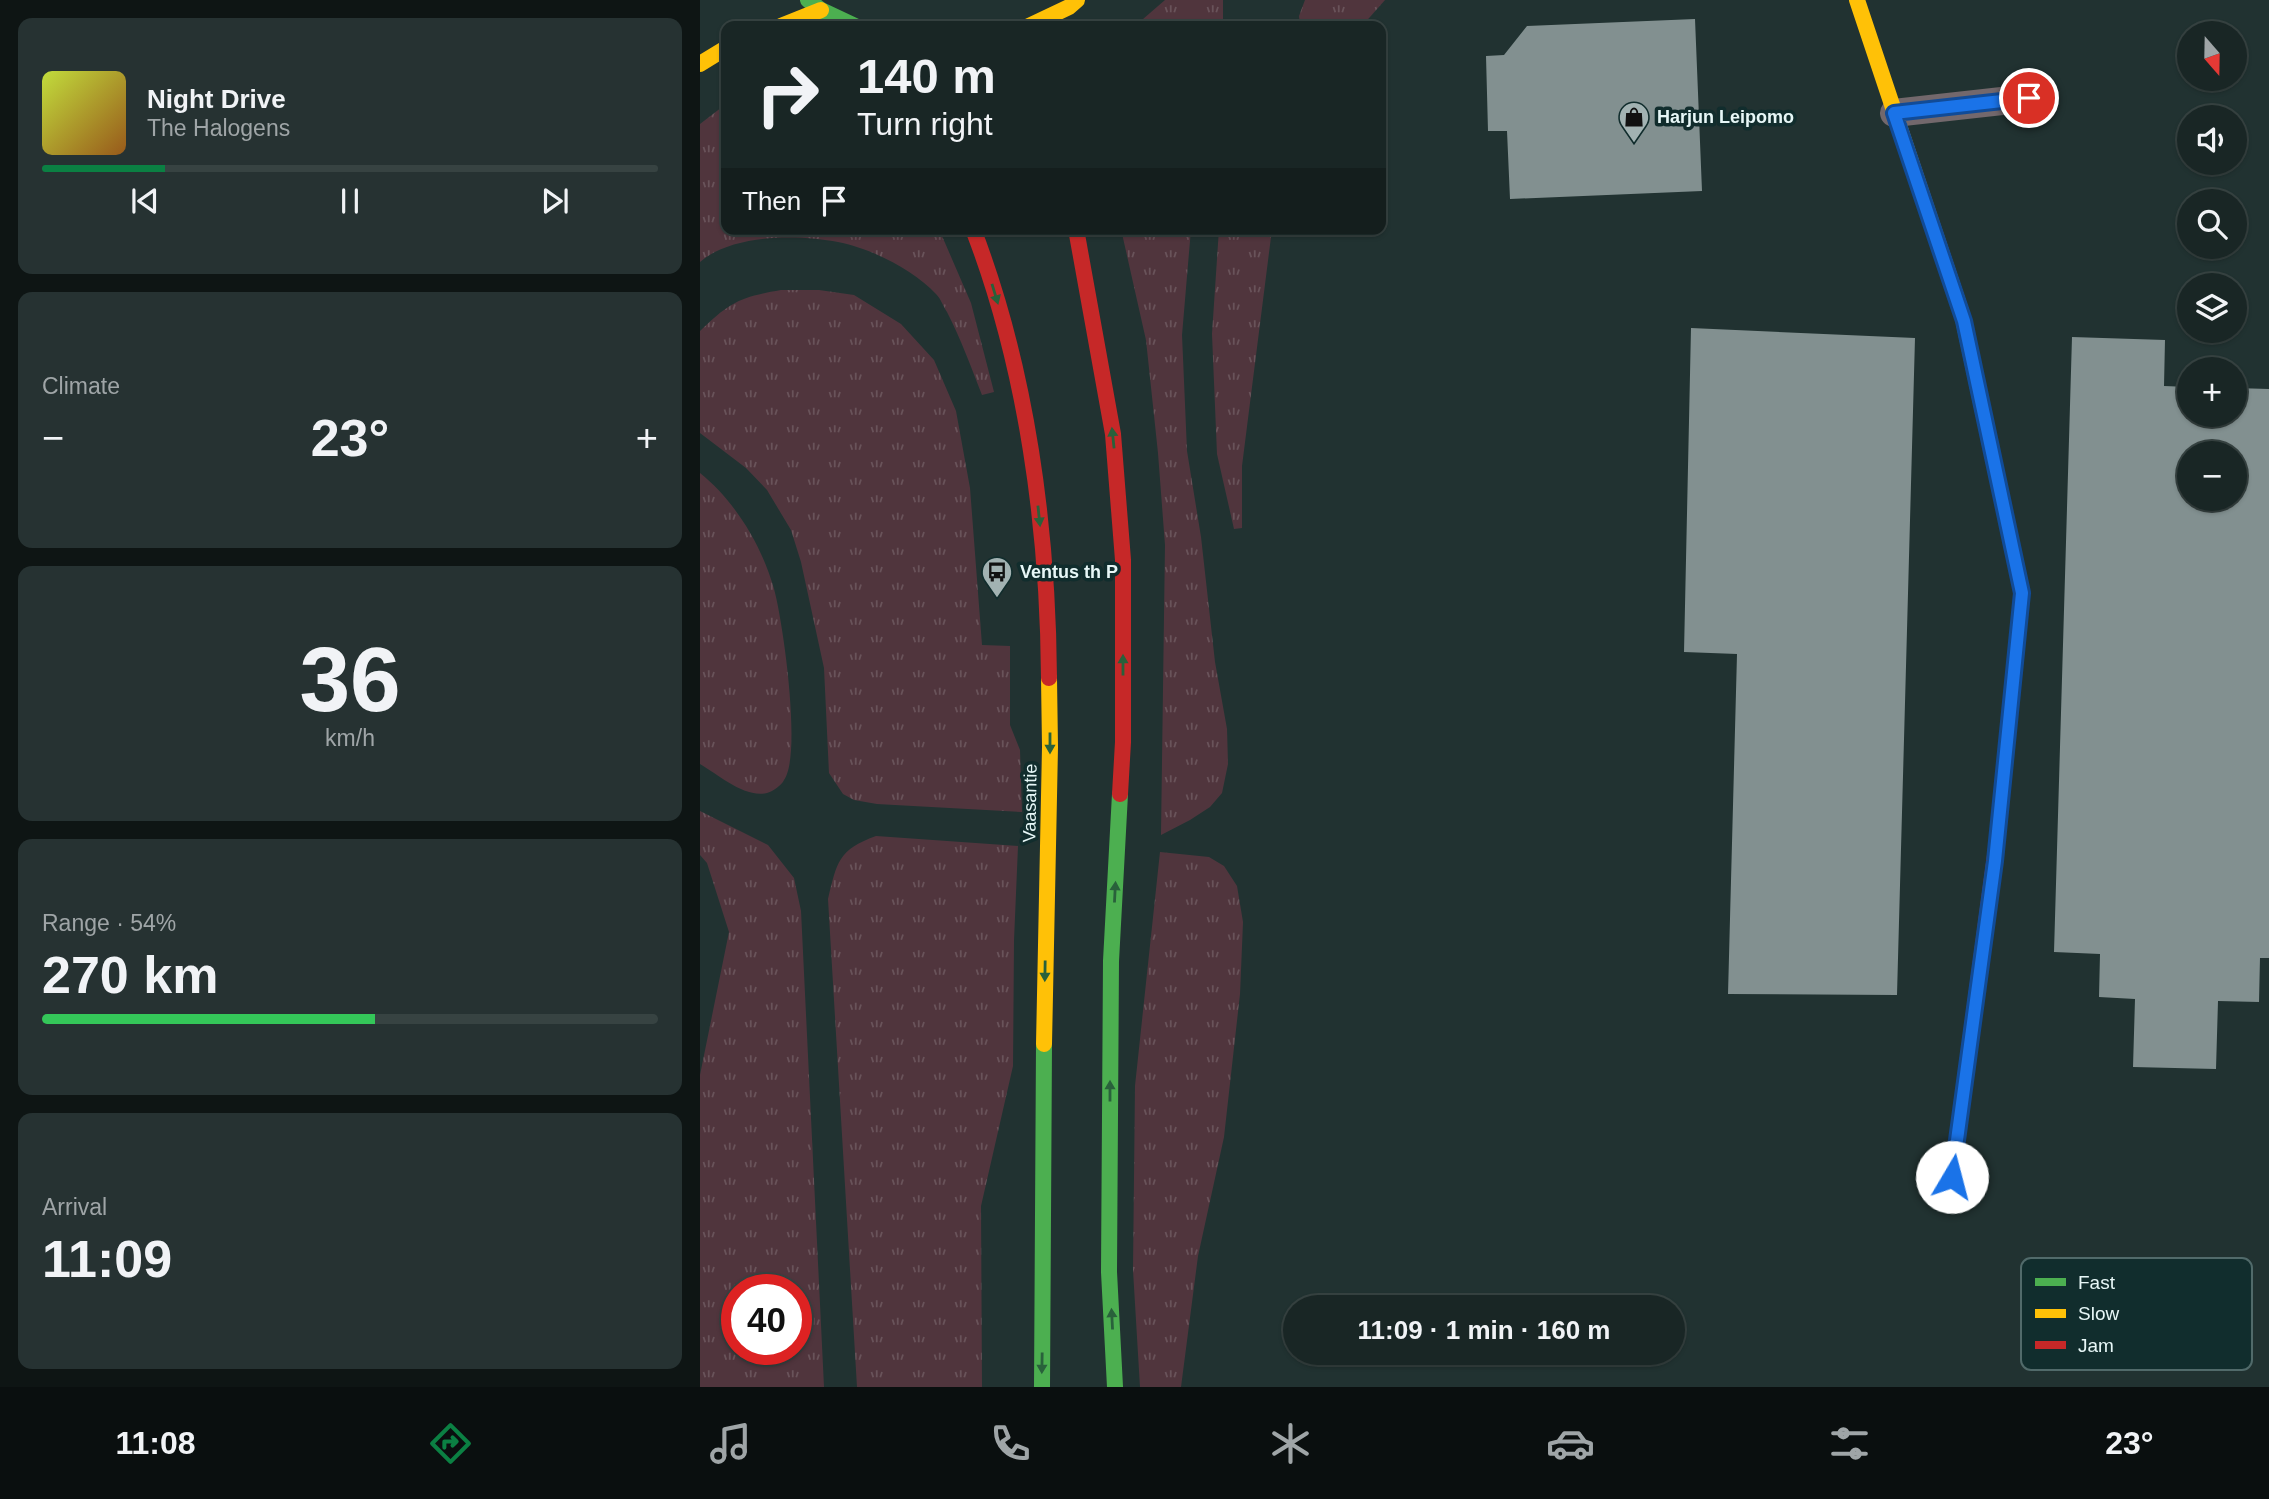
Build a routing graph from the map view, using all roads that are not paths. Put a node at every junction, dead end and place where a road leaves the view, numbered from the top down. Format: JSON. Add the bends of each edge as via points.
{"nodes":[{"id":1,"x":808,"y":0,"type":"edge"},
{"id":2,"x":1077,"y":0,"type":"edge"},
{"id":3,"x":1857,"y":0,"type":"edge"},
{"id":4,"x":821,"y":10,"type":"junction"},
{"id":5,"x":794,"y":21,"type":"edge"},
{"id":6,"x":844,"y":21,"type":"edge"},
{"id":7,"x":1044,"y":21,"type":"edge"},
{"id":8,"x":721,"y":51,"type":"edge"},
{"id":9,"x":700,"y":64,"type":"edge"},
{"id":10,"x":2029,"y":98,"type":"dead end"},
{"id":11,"x":1894,"y":113,"type":"junction"},
{"id":12,"x":975,"y":235,"type":"edge"},
{"id":13,"x":1077,"y":235,"type":"edge"},
{"id":14,"x":1952,"y":1177,"type":"dead end"},
{"id":15,"x":1042,"y":1387,"type":"edge"},
{"id":16,"x":1115,"y":1387,"type":"edge"}],
"edges":[{"from":1,"to":4,"type":"main road"},
{"from":2,"to":7,"type":"main road"},
{"from":3,"to":11,"type":"main road"},
{"from":4,"to":5,"type":"main road"},
{"from":4,"to":6,"type":"main road"},
{"from":8,"to":9,"type":"main road"},
{"from":10,"to":11,"type":"lane"},
{"from":11,"to":14,"type":"main road","via":[[1964,321],[2022,593],[1995,861]]},
{"from":12,"to":15,"type":"main road","name":"Vaasantie","one_way":true,"via":[[1010,342],[1033,461],[1049,619]]},
{"from":16,"to":13,"type":"main road","one_way":true,"via":[[1109,1272],[1111,961],[1123,742],[1123,560],[1114,434]]}]}
